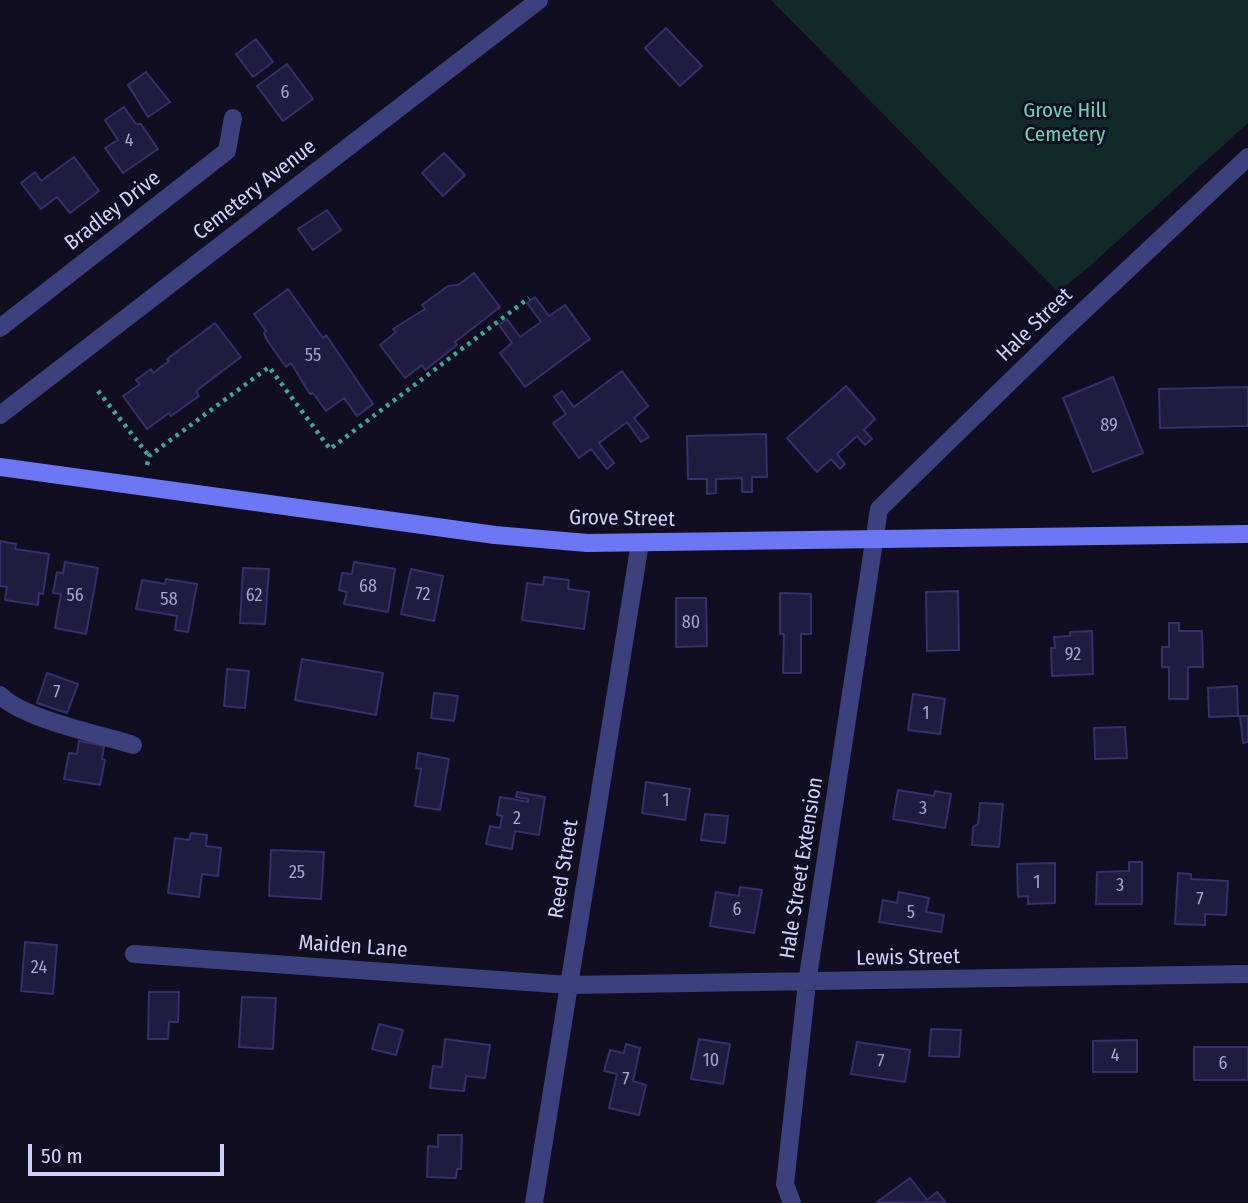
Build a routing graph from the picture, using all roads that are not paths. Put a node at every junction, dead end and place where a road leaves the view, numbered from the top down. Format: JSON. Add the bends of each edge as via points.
{"nodes":[{"id":1,"x":539,"y":0,"type":"edge"},
{"id":2,"x":233,"y":118,"type":"dead end"},
{"id":3,"x":1248,"y":157,"type":"edge"},
{"id":4,"x":0,"y":328,"type":"edge"},
{"id":5,"x":0,"y":415,"type":"edge"},
{"id":6,"x":0,"y":467,"type":"edge"},
{"id":7,"x":1248,"y":534,"type":"edge"},
{"id":8,"x":874,"y":539,"type":"junction"},
{"id":9,"x":640,"y":543,"type":"junction"},
{"id":10,"x":0,"y":695,"type":"edge"},
{"id":11,"x":133,"y":744,"type":"dead end"},
{"id":12,"x":134,"y":954,"type":"dead end"},
{"id":13,"x":1248,"y":974,"type":"edge"},
{"id":14,"x":807,"y":983,"type":"junction"},
{"id":15,"x":569,"y":985,"type":"junction"},
{"id":16,"x":534,"y":1203,"type":"edge"},
{"id":17,"x":792,"y":1203,"type":"edge"}],
"edges":[{"from":1,"to":5,"type":"street","name":"Cemetery Avenue"},
{"from":2,"to":4,"type":"street","name":"Bradley Drive","via":[[228,151]]},
{"from":3,"to":8,"type":"street","name":"Hale Street","via":[[879,509]]},
{"from":6,"to":9,"type":"main road","name":"Grove Street","via":[[495,535]]},
{"from":7,"to":8,"type":"main road","name":"Grove Street"},
{"from":8,"to":9,"type":"main road","name":"Grove Street"},
{"from":8,"to":14,"type":"street","name":"Hale Street Extension"},
{"from":9,"to":15,"type":"street","name":"Reed Street"},
{"from":10,"to":11,"type":"street","via":[[45,719]]},
{"from":12,"to":15,"type":"street","name":"Maiden Lane"},
{"from":13,"to":14,"type":"street","name":"Lewis Street"},
{"from":14,"to":15,"type":"street","name":"Lewis Street"},
{"from":14,"to":17,"type":"street","name":"Hale Street Extension","via":[[785,1184]]},
{"from":15,"to":16,"type":"street","name":"Reed Street"}]}
